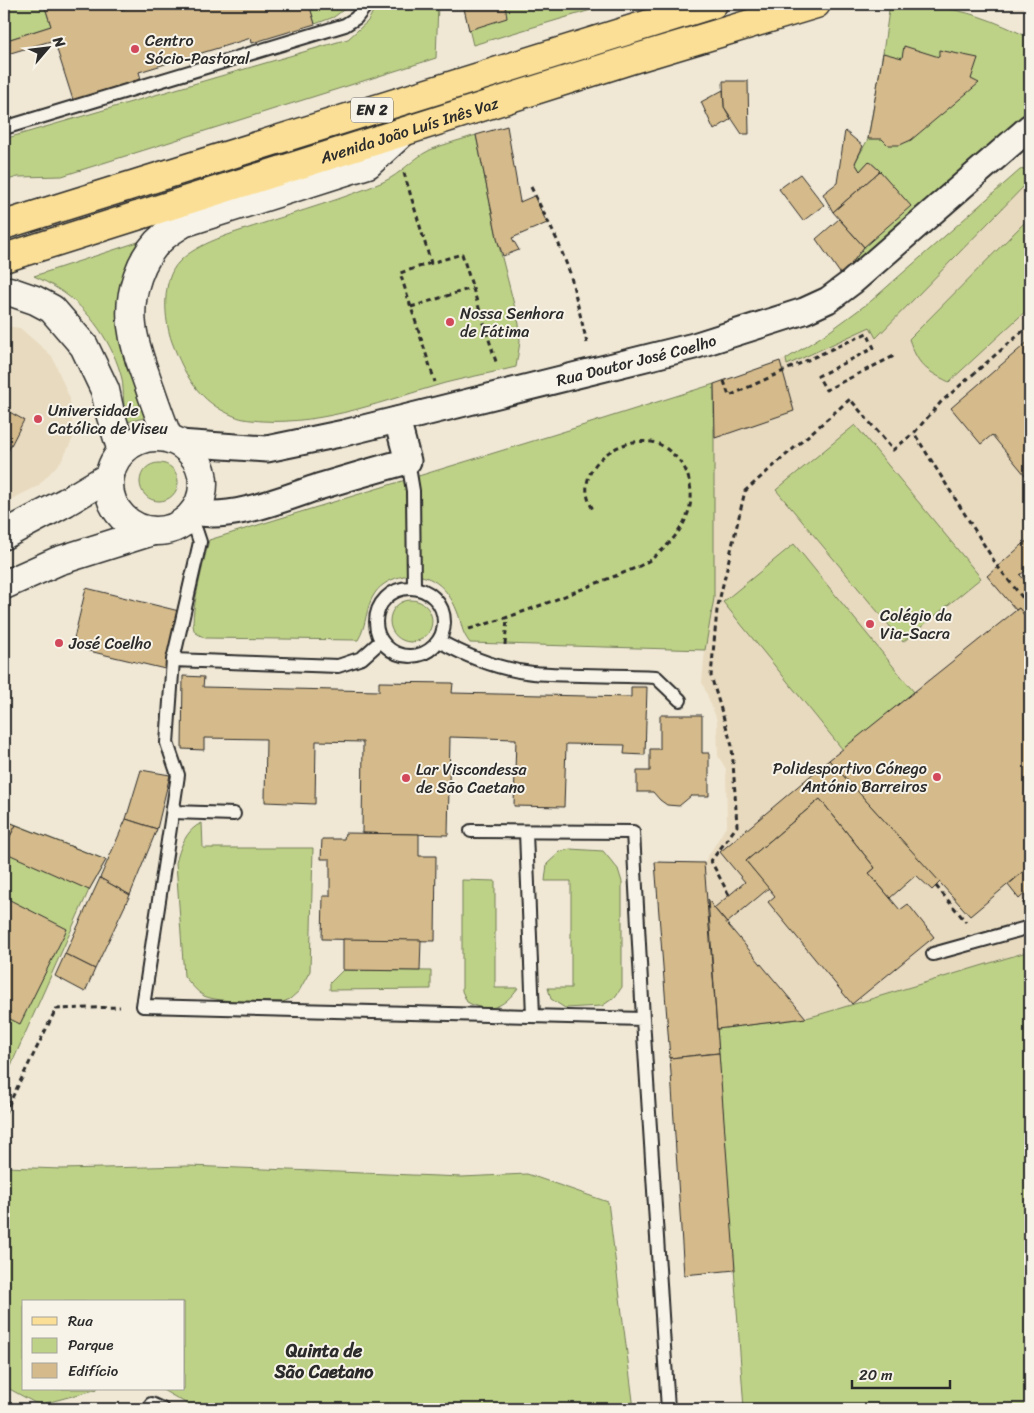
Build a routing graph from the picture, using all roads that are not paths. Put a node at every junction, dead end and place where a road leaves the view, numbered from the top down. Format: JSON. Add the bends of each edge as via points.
{"nodes":[{"id":1,"x":367,"y":4,"type":"edge"},
{"id":2,"x":713,"y":4,"type":"edge"},
{"id":3,"x":816,"y":4,"type":"edge"},
{"id":4,"x":1030,"y":127,"type":"edge"},
{"id":5,"x":4,"y":128,"type":"edge"},
{"id":6,"x":402,"y":133,"type":"junction"},
{"id":7,"x":4,"y":225,"type":"edge"},
{"id":8,"x":4,"y":258,"type":"edge"},
{"id":9,"x":4,"y":291,"type":"edge"},
{"id":10,"x":397,"y":420,"type":"junction"},
{"id":11,"x":174,"y":441,"type":"junction"},
{"id":12,"x":122,"y":451,"type":"junction"},
{"id":13,"x":408,"y":461,"type":"junction"},
{"id":14,"x":110,"y":476,"type":"junction"},
{"id":15,"x":188,"y":518,"type":"junction"},
{"id":16,"x":153,"y":531,"type":"junction"},
{"id":17,"x":4,"y":535,"type":"edge"},
{"id":18,"x":4,"y":585,"type":"edge"},
{"id":19,"x":414,"y":588,"type":"junction"},
{"id":20,"x":440,"y":640,"type":"junction"},
{"id":21,"x":381,"y":641,"type":"junction"},
{"id":22,"x":173,"y":660,"type":"junction"},
{"id":23,"x":680,"y":700,"type":"dead end"},
{"id":24,"x":173,"y":812,"type":"junction"},
{"id":25,"x":234,"y":814,"type":"dead end"},
{"id":26,"x":471,"y":831,"type":"dead end"},
{"id":27,"x":526,"y":832,"type":"junction"},
{"id":28,"x":1030,"y":927,"type":"edge"},
{"id":29,"x":933,"y":954,"type":"dead end"},
{"id":30,"x":533,"y":1016,"type":"junction"},
{"id":31,"x":643,"y":1019,"type":"junction"},
{"id":32,"x":668,"y":1409,"type":"edge"}],
"edges":[{"from":1,"to":5,"type":"lane","via":[[356,18],[345,25]]},
{"from":2,"to":7,"type":"main road","name":"Avenida João Luís Inês Vaz","number":"EN 2"},
{"from":3,"to":6,"type":"main road","name":"Avenida João Luís Inês Vaz","number":"EN 2"},
{"from":4,"to":10,"type":"street","name":"Rua Doutor José Coelho","via":[[828,300],[804,311],[703,343]]},
{"from":6,"to":8,"type":"main road","name":"Avenida João Luís Inês Vaz","number":"EN 2"},
{"from":6,"to":11,"type":"street","via":[[368,164],[184,223],[153,247],[137,278],[131,324],[136,350]]},
{"from":9,"to":12,"type":"street","via":[[52,309],[84,346],[104,390]]},
{"from":10,"to":11,"type":"street","name":"Rua Doutor José Coelho","via":[[267,449]]},
{"from":10,"to":13,"type":"street"},
{"from":11,"to":12,"type":"street","via":[[143,438]]},
{"from":11,"to":15,"type":"street","via":[[192,453],[204,482],[202,498]]},
{"from":12,"to":14,"type":"street"},
{"from":13,"to":15,"type":"street","via":[[264,504]]},
{"from":13,"to":19,"type":"lane","via":[[412,491]]},
{"from":14,"to":16,"type":"street","via":[[110,492],[115,507],[138,528]]},
{"from":14,"to":17,"type":"street"},
{"from":15,"to":16,"type":"street","via":[[168,530]]},
{"from":15,"to":22,"type":"lane","via":[[200,542]]},
{"from":16,"to":18,"type":"street","via":[[58,561]]},
{"from":19,"to":20,"type":"lane","via":[[438,601],[444,621]]},
{"from":19,"to":21,"type":"lane","via":[[399,589],[382,601],[375,621]]},
{"from":20,"to":21,"type":"lane","via":[[432,650],[410,657],[388,650]]},
{"from":20,"to":23,"type":"lane","via":[[462,654],[532,673],[656,677]]},
{"from":21,"to":22,"type":"lane","via":[[362,658],[338,666]]},
{"from":22,"to":24,"type":"lane","via":[[167,743],[178,775]]},
{"from":24,"to":25,"type":"lane"},
{"from":24,"to":30,"type":"lane","via":[[143,1006]]},
{"from":26,"to":27,"type":"lane"},
{"from":27,"to":30,"type":"lane"},
{"from":27,"to":31,"type":"lane","via":[[633,832]]},
{"from":28,"to":29,"type":"lane"},
{"from":30,"to":31,"type":"lane"},
{"from":31,"to":32,"type":"lane"}]}
